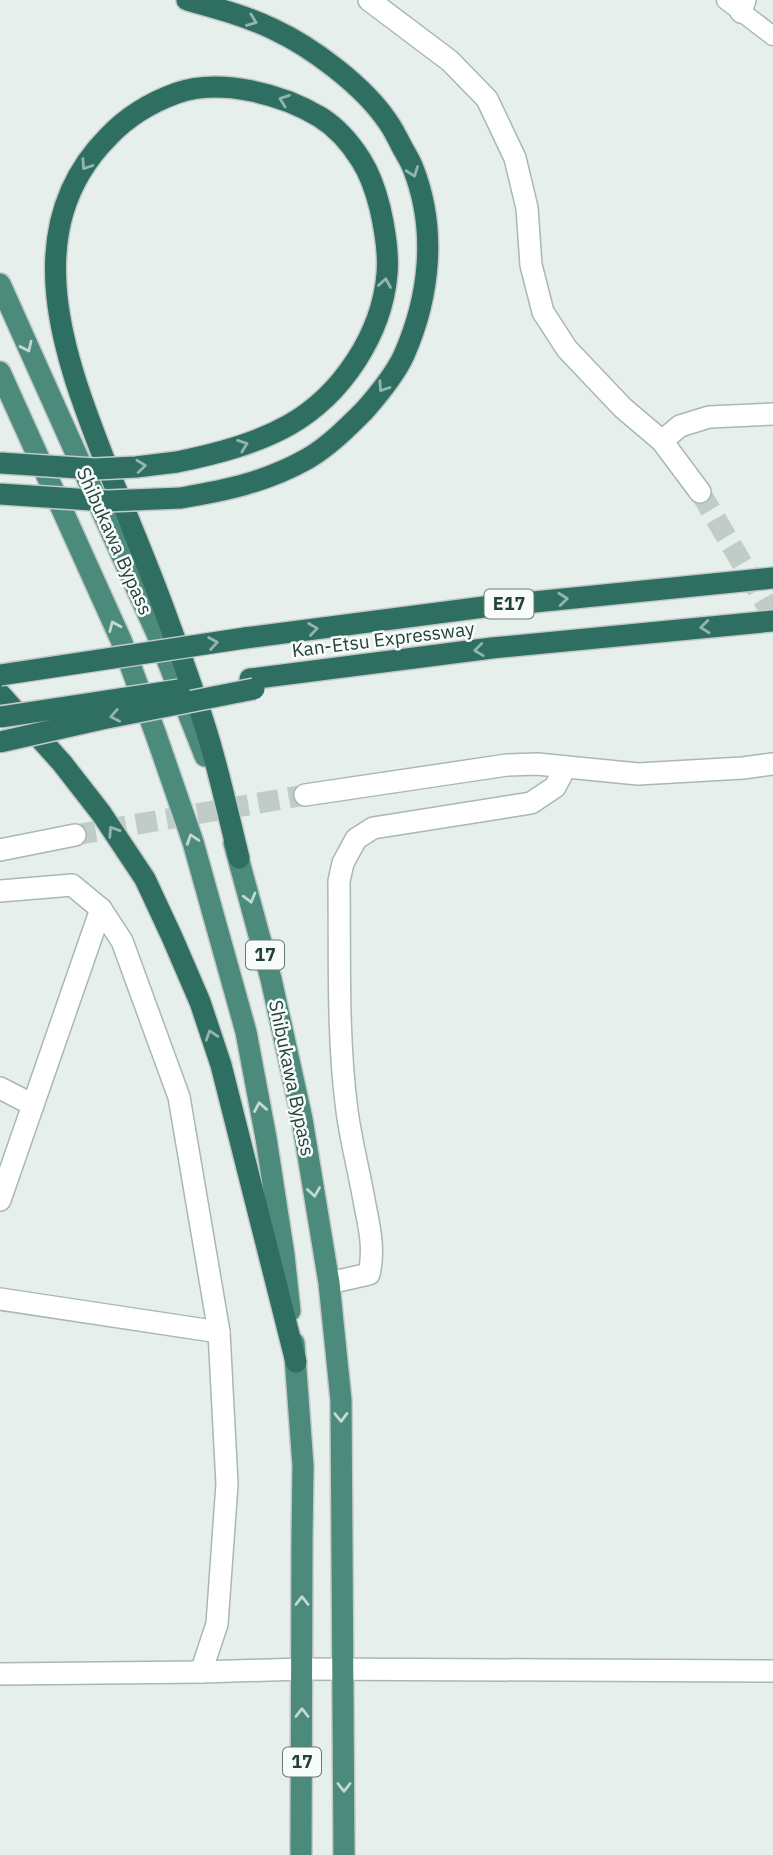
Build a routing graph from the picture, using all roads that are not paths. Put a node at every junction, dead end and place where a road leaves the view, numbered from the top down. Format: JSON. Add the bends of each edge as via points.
{"nodes":[{"id":1,"x":187,"y":0,"type":"edge"},
{"id":2,"x":375,"y":1,"type":"edge"},
{"id":3,"x":738,"y":4,"type":"edge"},
{"id":4,"x":773,"y":36,"type":"edge"},
{"id":5,"x":0,"y":284,"type":"edge"},
{"id":6,"x":0,"y":372,"type":"edge"},
{"id":7,"x":773,"y":414,"type":"edge"},
{"id":8,"x":662,"y":440,"type":"junction"},
{"id":9,"x":0,"y":463,"type":"edge"},
{"id":10,"x":700,"y":492,"type":"tunnel mouth"},
{"id":11,"x":0,"y":494,"type":"edge"},
{"id":12,"x":773,"y":578,"type":"edge"},
{"id":13,"x":773,"y":621,"type":"edge"},
{"id":14,"x":0,"y":675,"type":"edge"},
{"id":15,"x":252,"y":684,"type":"junction"},
{"id":16,"x":0,"y":694,"type":"edge"},
{"id":17,"x":0,"y":717,"type":"edge"},
{"id":18,"x":0,"y":742,"type":"edge"},
{"id":19,"x":773,"y":764,"type":"edge"},
{"id":20,"x":565,"y":768,"type":"junction"},
{"id":21,"x":305,"y":795,"type":"tunnel mouth"},
{"id":22,"x":75,"y":835,"type":"tunnel mouth"},
{"id":23,"x":0,"y":850,"type":"edge"},
{"id":24,"x":239,"y":858,"type":"junction"},
{"id":25,"x":0,"y":891,"type":"edge"},
{"id":26,"x":101,"y":909,"type":"junction"},
{"id":27,"x":0,"y":1088,"type":"edge"},
{"id":28,"x":33,"y":1105,"type":"junction"},
{"id":29,"x":0,"y":1200,"type":"edge"},
{"id":30,"x":329,"y":1283,"type":"junction"},
{"id":31,"x":0,"y":1299,"type":"edge"},
{"id":32,"x":219,"y":1332,"type":"junction"},
{"id":33,"x":296,"y":1362,"type":"junction"},
{"id":34,"x":302,"y":1670,"type":"junction"},
{"id":35,"x":344,"y":1670,"type":"junction"},
{"id":36,"x":773,"y":1671,"type":"edge"},
{"id":37,"x":201,"y":1672,"type":"junction"},
{"id":38,"x":0,"y":1674,"type":"edge"},
{"id":39,"x":301,"y":1855,"type":"edge"},
{"id":40,"x":344,"y":1855,"type":"edge"}],
"edges":[{"from":1,"to":11,"type":"highway","one_way":true,"bridge":true,"via":[[273,29],[314,53],[356,86],[388,121],[413,168],[426,215],[428,263],[420,311],[403,357],[378,395],[347,429],[310,458],[270,477],[181,498],[107,501]]},
{"from":2,"to":8,"type":"street","via":[[450,61],[487,99],[515,158],[543,312],[567,349],[623,408]]},
{"from":3,"to":4,"type":"lane"},
{"from":5,"to":24,"type":"highway","name":"Shibukawa Bypass","number":"17","one_way":true,"via":[[157,635]]},
{"from":33,"to":6,"type":"highway","name":"Shibukawa Bypass","number":"17","one_way":true,"via":[[284,1255],[246,1031],[193,842],[121,640]]},
{"from":7,"to":8,"type":"street","via":[[709,417],[680,426]]},
{"from":8,"to":10,"type":"street"},
{"from":9,"to":24,"type":"highway","one_way":true,"bridge":true,"via":[[95,469],[136,467],[177,462],[265,437],[324,399],[369,340],[387,275],[386,235],[376,194],[348,141],[322,118],[285,100],[245,90],[179,92],[142,109],[109,136],[84,167],[67,202],[57,242],[55,282],[73,377],[169,622],[211,747]]},
{"from":14,"to":12,"type":"highway","name":"Kan-Etsu Expressway","number":"E17","one_way":true,"bridge":true,"via":[[484,607]]},
{"from":13,"to":15,"type":"highway","name":"Kan-Etsu Expressway","number":"E17","one_way":true,"via":[[492,648]]},
{"from":15,"to":17,"type":"highway","name":"Kan-Etsu Expressway","number":"E17","bridge":true},
{"from":15,"to":18,"type":"highway","one_way":true,"bridge":true},
{"from":33,"to":16,"type":"highway","one_way":true,"via":[[221,1065],[172,937],[145,879],[101,813]]},
{"from":19,"to":20,"type":"street","via":[[638,774]]},
{"from":20,"to":21,"type":"street","via":[[507,765]]},
{"from":20,"to":30,"type":"street","via":[[555,787],[531,803],[373,828],[356,839],[343,863],[339,881],[343,1062],[373,1259],[369,1274]]},
{"from":22,"to":23,"type":"street"},
{"from":24,"to":30,"type":"highway","name":"Shibukawa Bypass","number":"17","one_way":true,"via":[[299,1106]]},
{"from":25,"to":26,"type":"street","via":[[72,884]]},
{"from":26,"to":28,"type":"street"},
{"from":26,"to":32,"type":"street","via":[[122,941],[179,1097]]},
{"from":27,"to":28,"type":"street"},
{"from":28,"to":29,"type":"street"},
{"from":30,"to":35,"type":"highway","name":"Shibukawa Bypass","number":"17","one_way":true,"via":[[341,1400]]},
{"from":31,"to":32,"type":"street"},
{"from":32,"to":37,"type":"street","via":[[228,1484],[217,1624]]},
{"from":34,"to":33,"type":"highway","name":"Shibukawa Bypass","number":"17","one_way":true,"via":[[303,1465]]},
{"from":34,"to":35,"type":"street"},
{"from":34,"to":37,"type":"street"},
{"from":39,"to":34,"type":"highway","number":"17","one_way":true},
{"from":35,"to":36,"type":"street"},
{"from":35,"to":40,"type":"highway","number":"17","one_way":true},
{"from":37,"to":38,"type":"street"}]}
